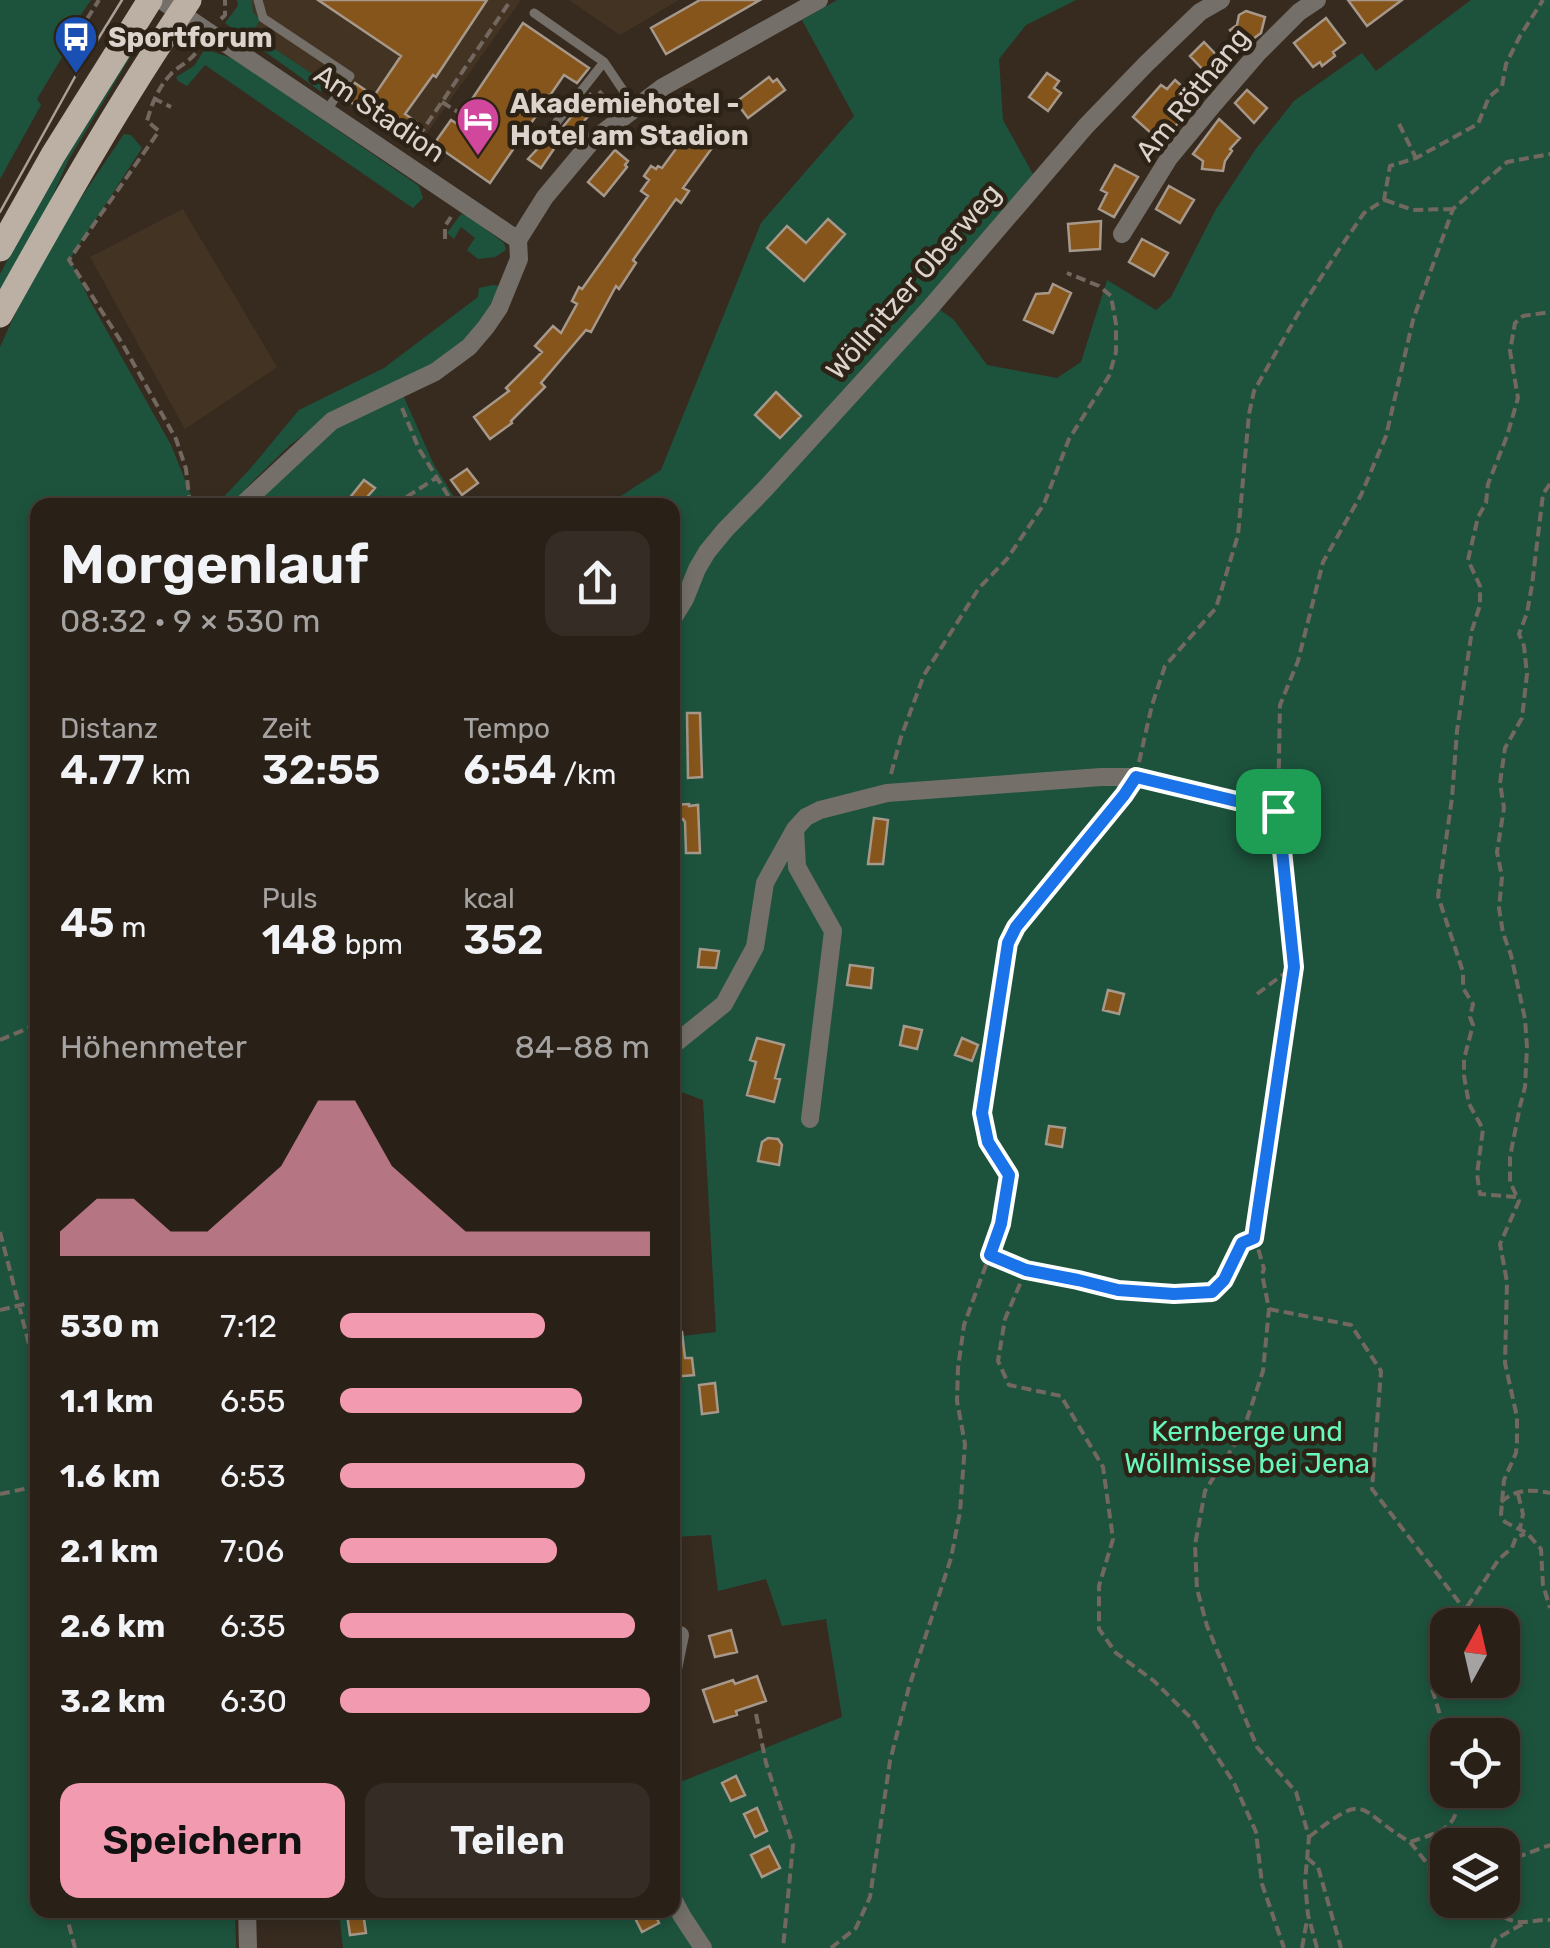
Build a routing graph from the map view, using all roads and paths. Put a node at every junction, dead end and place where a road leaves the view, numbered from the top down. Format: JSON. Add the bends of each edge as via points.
{"nodes":[{"id":1,"x":99,"y":0,"type":"edge"},
{"id":2,"x":150,"y":0,"type":"edge"},
{"id":3,"x":225,"y":0,"type":"edge"},
{"id":4,"x":258,"y":0,"type":"edge"},
{"id":5,"x":511,"y":0,"type":"edge"},
{"id":6,"x":819,"y":0,"type":"edge"},
{"id":7,"x":1221,"y":0,"type":"edge"},
{"id":8,"x":1317,"y":0,"type":"edge"},
{"id":9,"x":1543,"y":0,"type":"edge"},
{"id":10,"x":176,"y":4,"type":"edge"},
{"id":11,"x":1296,"y":6,"type":"edge"},
{"id":12,"x":534,"y":14,"type":"dead end"},
{"id":13,"x":87,"y":20,"type":"dead end"},
{"id":14,"x":218,"y":22,"type":"dead end"},
{"id":15,"x":198,"y":52,"type":"dead end"},
{"id":16,"x":604,"y":62,"type":"junction"},
{"id":17,"x":154,"y":98,"type":"junction"},
{"id":18,"x":442,"y":102,"type":"junction"},
{"id":19,"x":171,"y":108,"type":"dead end"},
{"id":20,"x":635,"y":108,"type":"junction"},
{"id":21,"x":327,"y":110,"type":"junction"},
{"id":22,"x":464,"y":116,"type":"dead end"},
{"id":23,"x":556,"y":122,"type":"dead end"},
{"id":24,"x":1398,"y":124,"type":"dead end"},
{"id":25,"x":1550,"y":154,"type":"edge"},
{"id":26,"x":1416,"y":158,"type":"junction"},
{"id":27,"x":403,"y":160,"type":"junction"},
{"id":28,"x":1384,"y":200,"type":"junction"},
{"id":29,"x":457,"y":209,"type":"dead end"},
{"id":30,"x":1453,"y":209,"type":"junction"},
{"id":31,"x":1122,"y":234,"type":"dead end"},
{"id":32,"x":445,"y":239,"type":"dead end"},
{"id":33,"x":518,"y":240,"type":"junction"},
{"id":34,"x":0,"y":249,"type":"edge"},
{"id":35,"x":1067,"y":273,"type":"dead end"},
{"id":36,"x":1550,"y":312,"type":"edge"},
{"id":37,"x":0,"y":316,"type":"edge"},
{"id":38,"x":394,"y":392,"type":"junction"},
{"id":39,"x":436,"y":478,"type":"junction"},
{"id":40,"x":1550,"y":484,"type":"edge"},
{"id":41,"x":189,"y":498,"type":"edge"},
{"id":42,"x":250,"y":498,"type":"edge"},
{"id":43,"x":405,"y":498,"type":"edge"},
{"id":44,"x":449,"y":498,"type":"edge"},
{"id":45,"x":680,"y":609,"type":"edge"},
{"id":46,"x":1136,"y":777,"type":"junction"},
{"id":47,"x":887,"y":794,"type":"junction"},
{"id":48,"x":1278,"y":811,"type":"junction"},
{"id":49,"x":796,"y":828,"type":"junction"},
{"id":50,"x":1294,"y":967,"type":"junction"},
{"id":51,"x":1257,"y":994,"type":"dead end"},
{"id":52,"x":30,"y":1027,"type":"edge"},
{"id":53,"x":0,"y":1040,"type":"edge"},
{"id":54,"x":680,"y":1040,"type":"edge"},
{"id":55,"x":810,"y":1119,"type":"dead end"},
{"id":56,"x":1517,"y":1197,"type":"junction"},
{"id":57,"x":0,"y":1232,"type":"edge"},
{"id":58,"x":1254,"y":1238,"type":"junction"},
{"id":59,"x":990,"y":1255,"type":"junction"},
{"id":60,"x":1026,"y":1270,"type":"junction"},
{"id":61,"x":30,"y":1303,"type":"edge"},
{"id":62,"x":20,"y":1306,"type":"junction"},
{"id":63,"x":1269,"y":1309,"type":"junction"},
{"id":64,"x":0,"y":1310,"type":"edge"},
{"id":65,"x":30,"y":1347,"type":"edge"},
{"id":66,"x":30,"y":1488,"type":"edge"},
{"id":67,"x":1517,"y":1492,"type":"junction"},
{"id":68,"x":0,"y":1494,"type":"edge"},
{"id":69,"x":1550,"y":1494,"type":"edge"},
{"id":70,"x":1501,"y":1502,"type":"junction"},
{"id":71,"x":1520,"y":1528,"type":"junction"},
{"id":72,"x":1527,"y":1533,"type":"junction"},
{"id":73,"x":1463,"y":1608,"type":"edge"},
{"id":74,"x":1466,"y":1608,"type":"edge"},
{"id":75,"x":1550,"y":1608,"type":"edge"},
{"id":76,"x":756,"y":1714,"type":"dead end"},
{"id":77,"x":1459,"y":1808,"type":"edge"},
{"id":78,"x":1309,"y":1837,"type":"junction"},
{"id":79,"x":1410,"y":1842,"type":"junction"},
{"id":80,"x":1550,"y":1845,"type":"edge"},
{"id":81,"x":1520,"y":1856,"type":"edge"},
{"id":82,"x":1307,"y":1858,"type":"junction"},
{"id":83,"x":1430,"y":1867,"type":"edge"},
{"id":84,"x":680,"y":1912,"type":"edge"},
{"id":85,"x":1308,"y":1915,"type":"junction"},
{"id":86,"x":67,"y":1918,"type":"edge"},
{"id":87,"x":247,"y":1918,"type":"edge"},
{"id":88,"x":1507,"y":1918,"type":"edge"},
{"id":89,"x":1550,"y":1920,"type":"edge"},
{"id":90,"x":1527,"y":1922,"type":"junction"},
{"id":91,"x":75,"y":1948,"type":"edge"},
{"id":92,"x":248,"y":1948,"type":"edge"},
{"id":93,"x":703,"y":1948,"type":"edge"},
{"id":94,"x":783,"y":1948,"type":"edge"},
{"id":95,"x":831,"y":1948,"type":"edge"},
{"id":96,"x":1284,"y":1948,"type":"edge"},
{"id":97,"x":1302,"y":1948,"type":"edge"},
{"id":98,"x":1317,"y":1948,"type":"edge"},
{"id":99,"x":1341,"y":1948,"type":"edge"},
{"id":100,"x":1492,"y":1948,"type":"edge"}],
"edges":[{"from":1,"to":13,"type":"path"},
{"from":2,"to":34,"type":"main road"},
{"from":3,"to":14,"type":"path"},
{"from":4,"to":21,"type":"lane","via":[[263,18],[350,76]]},
{"from":5,"to":18,"type":"path"},
{"from":6,"to":20,"type":"street"},
{"from":7,"to":45,"type":"street","name":"Wöllnitzer Oberweg","via":[[1200,12],[1086,126],[725,530]]},
{"from":8,"to":11,"type":"street","name":"Am Röthang"},
{"from":9,"to":26,"type":"path","via":[[1478,124]]},
{"from":10,"to":21,"type":"street","name":"Am Stadion"},
{"from":10,"to":37,"type":"main road"},
{"from":11,"to":31,"type":"street","name":"Am Röthang","via":[[1169,158]]},
{"from":12,"to":16,"type":"lane"},
{"from":15,"to":17,"type":"path"},
{"from":16,"to":20,"type":"lane"},
{"from":16,"to":23,"type":"lane"},
{"from":17,"to":19,"type":"path"},
{"from":17,"to":41,"type":"path","via":[[147,121],[159,131],[69,260],[176,438]]},
{"from":18,"to":22,"type":"path"},
{"from":18,"to":27,"type":"path"},
{"from":20,"to":33,"type":"street","via":[[592,140]]},
{"from":21,"to":27,"type":"street","name":"Am Stadion"},
{"from":24,"to":26,"type":"path"},
{"from":25,"to":30,"type":"path","via":[[1506,162]]},
{"from":26,"to":28,"type":"path","via":[[1390,166]]},
{"from":27,"to":33,"type":"street","name":"Am Stadion"},
{"from":28,"to":30,"type":"path","via":[[1412,210]]},
{"from":28,"to":46,"type":"path","via":[[1364,213],[1338,250],[1254,392],[1238,535],[1216,608],[1165,666]]},
{"from":29,"to":32,"type":"path"},
{"from":30,"to":48,"type":"path","via":[[1414,320],[1386,436],[1323,562],[1280,705]]},
{"from":33,"to":38,"type":"street","via":[[518,259],[486,327],[436,372]]},
{"from":35,"to":47,"type":"path","via":[[1111,296],[1116,352],[1109,376],[1069,440],[1044,504],[979,588],[924,676]]},
{"from":36,"to":56,"type":"path","via":[[1515,323],[1510,351],[1518,398],[1468,560],[1480,605],[1438,896],[1473,1004],[1464,1076],[1482,1129],[1480,1194]]},
{"from":38,"to":39,"type":"path"},
{"from":38,"to":42,"type":"street","via":[[332,421]]},
{"from":39,"to":43,"type":"path"},
{"from":39,"to":44,"type":"path"},
{"from":40,"to":56,"type":"path","via":[[1519,634],[1527,674],[1522,718],[1505,748],[1500,783],[1500,908],[1527,1047],[1510,1157]]},
{"from":46,"to":47,"type":"street"},
{"from":46,"to":48,"type":"path"},
{"from":46,"to":59,"type":"path","via":[[1008,943],[982,1113],[988,1142],[1009,1175]]},
{"from":47,"to":49,"type":"street","via":[[820,810]]},
{"from":48,"to":50,"type":"path"},
{"from":49,"to":54,"type":"street","via":[[765,883],[754,946],[724,1004]]},
{"from":49,"to":55,"type":"street","via":[[797,867],[833,930]]},
{"from":50,"to":51,"type":"path"},
{"from":50,"to":58,"type":"path"},
{"from":52,"to":53,"type":"path"},
{"from":56,"to":70,"type":"path","via":[[1500,1244],[1508,1303],[1505,1363],[1517,1417],[1516,1453]]},
{"from":57,"to":62,"type":"path"},
{"from":58,"to":60,"type":"path","via":[[1242,1243],[1212,1292],[1118,1290]]},
{"from":58,"to":63,"type":"path"},
{"from":59,"to":60,"type":"path"},
{"from":59,"to":95,"type":"path","via":[[964,1325],[958,1368],[965,1444],[951,1558],[890,1761],[870,1897],[856,1928]]},
{"from":60,"to":96,"type":"path","via":[[1005,1319],[998,1361],[1009,1385],[1061,1396],[1103,1467],[1113,1539],[1099,1586],[1099,1629],[1116,1654],[1193,1720],[1234,1783],[1256,1832],[1262,1884]]},
{"from":61,"to":62,"type":"path"},
{"from":62,"to":64,"type":"path"},
{"from":62,"to":65,"type":"path"},
{"from":63,"to":73,"type":"path","via":[[1351,1325],[1381,1371],[1372,1489]]},
{"from":63,"to":78,"type":"path","via":[[1263,1371],[1243,1432],[1205,1491],[1195,1545],[1198,1589],[1257,1747],[1296,1792]]},
{"from":66,"to":68,"type":"path"},
{"from":67,"to":69,"type":"path"},
{"from":67,"to":70,"type":"path"},
{"from":67,"to":71,"type":"path"},
{"from":70,"to":71,"type":"path","via":[[1505,1522]]},
{"from":71,"to":72,"type":"path"},
{"from":72,"to":74,"type":"path","via":[[1516,1537]]},
{"from":72,"to":75,"type":"path","via":[[1541,1549]]},
{"from":76,"to":94,"type":"path","via":[[792,1844]]},
{"from":77,"to":79,"type":"path","via":[[1446,1828]]},
{"from":78,"to":79,"type":"path","via":[[1334,1817],[1361,1808]]},
{"from":78,"to":82,"type":"path"},
{"from":79,"to":83,"type":"path"},
{"from":80,"to":81,"type":"path"},
{"from":82,"to":85,"type":"path"},
{"from":82,"to":99,"type":"path","via":[[1318,1867]]},
{"from":84,"to":93,"type":"street"},
{"from":85,"to":97,"type":"path"},
{"from":85,"to":98,"type":"path"},
{"from":86,"to":91,"type":"path"},
{"from":87,"to":92,"type":"street"},
{"from":88,"to":90,"type":"path"},
{"from":89,"to":90,"type":"path"},
{"from":90,"to":100,"type":"path"}]}
